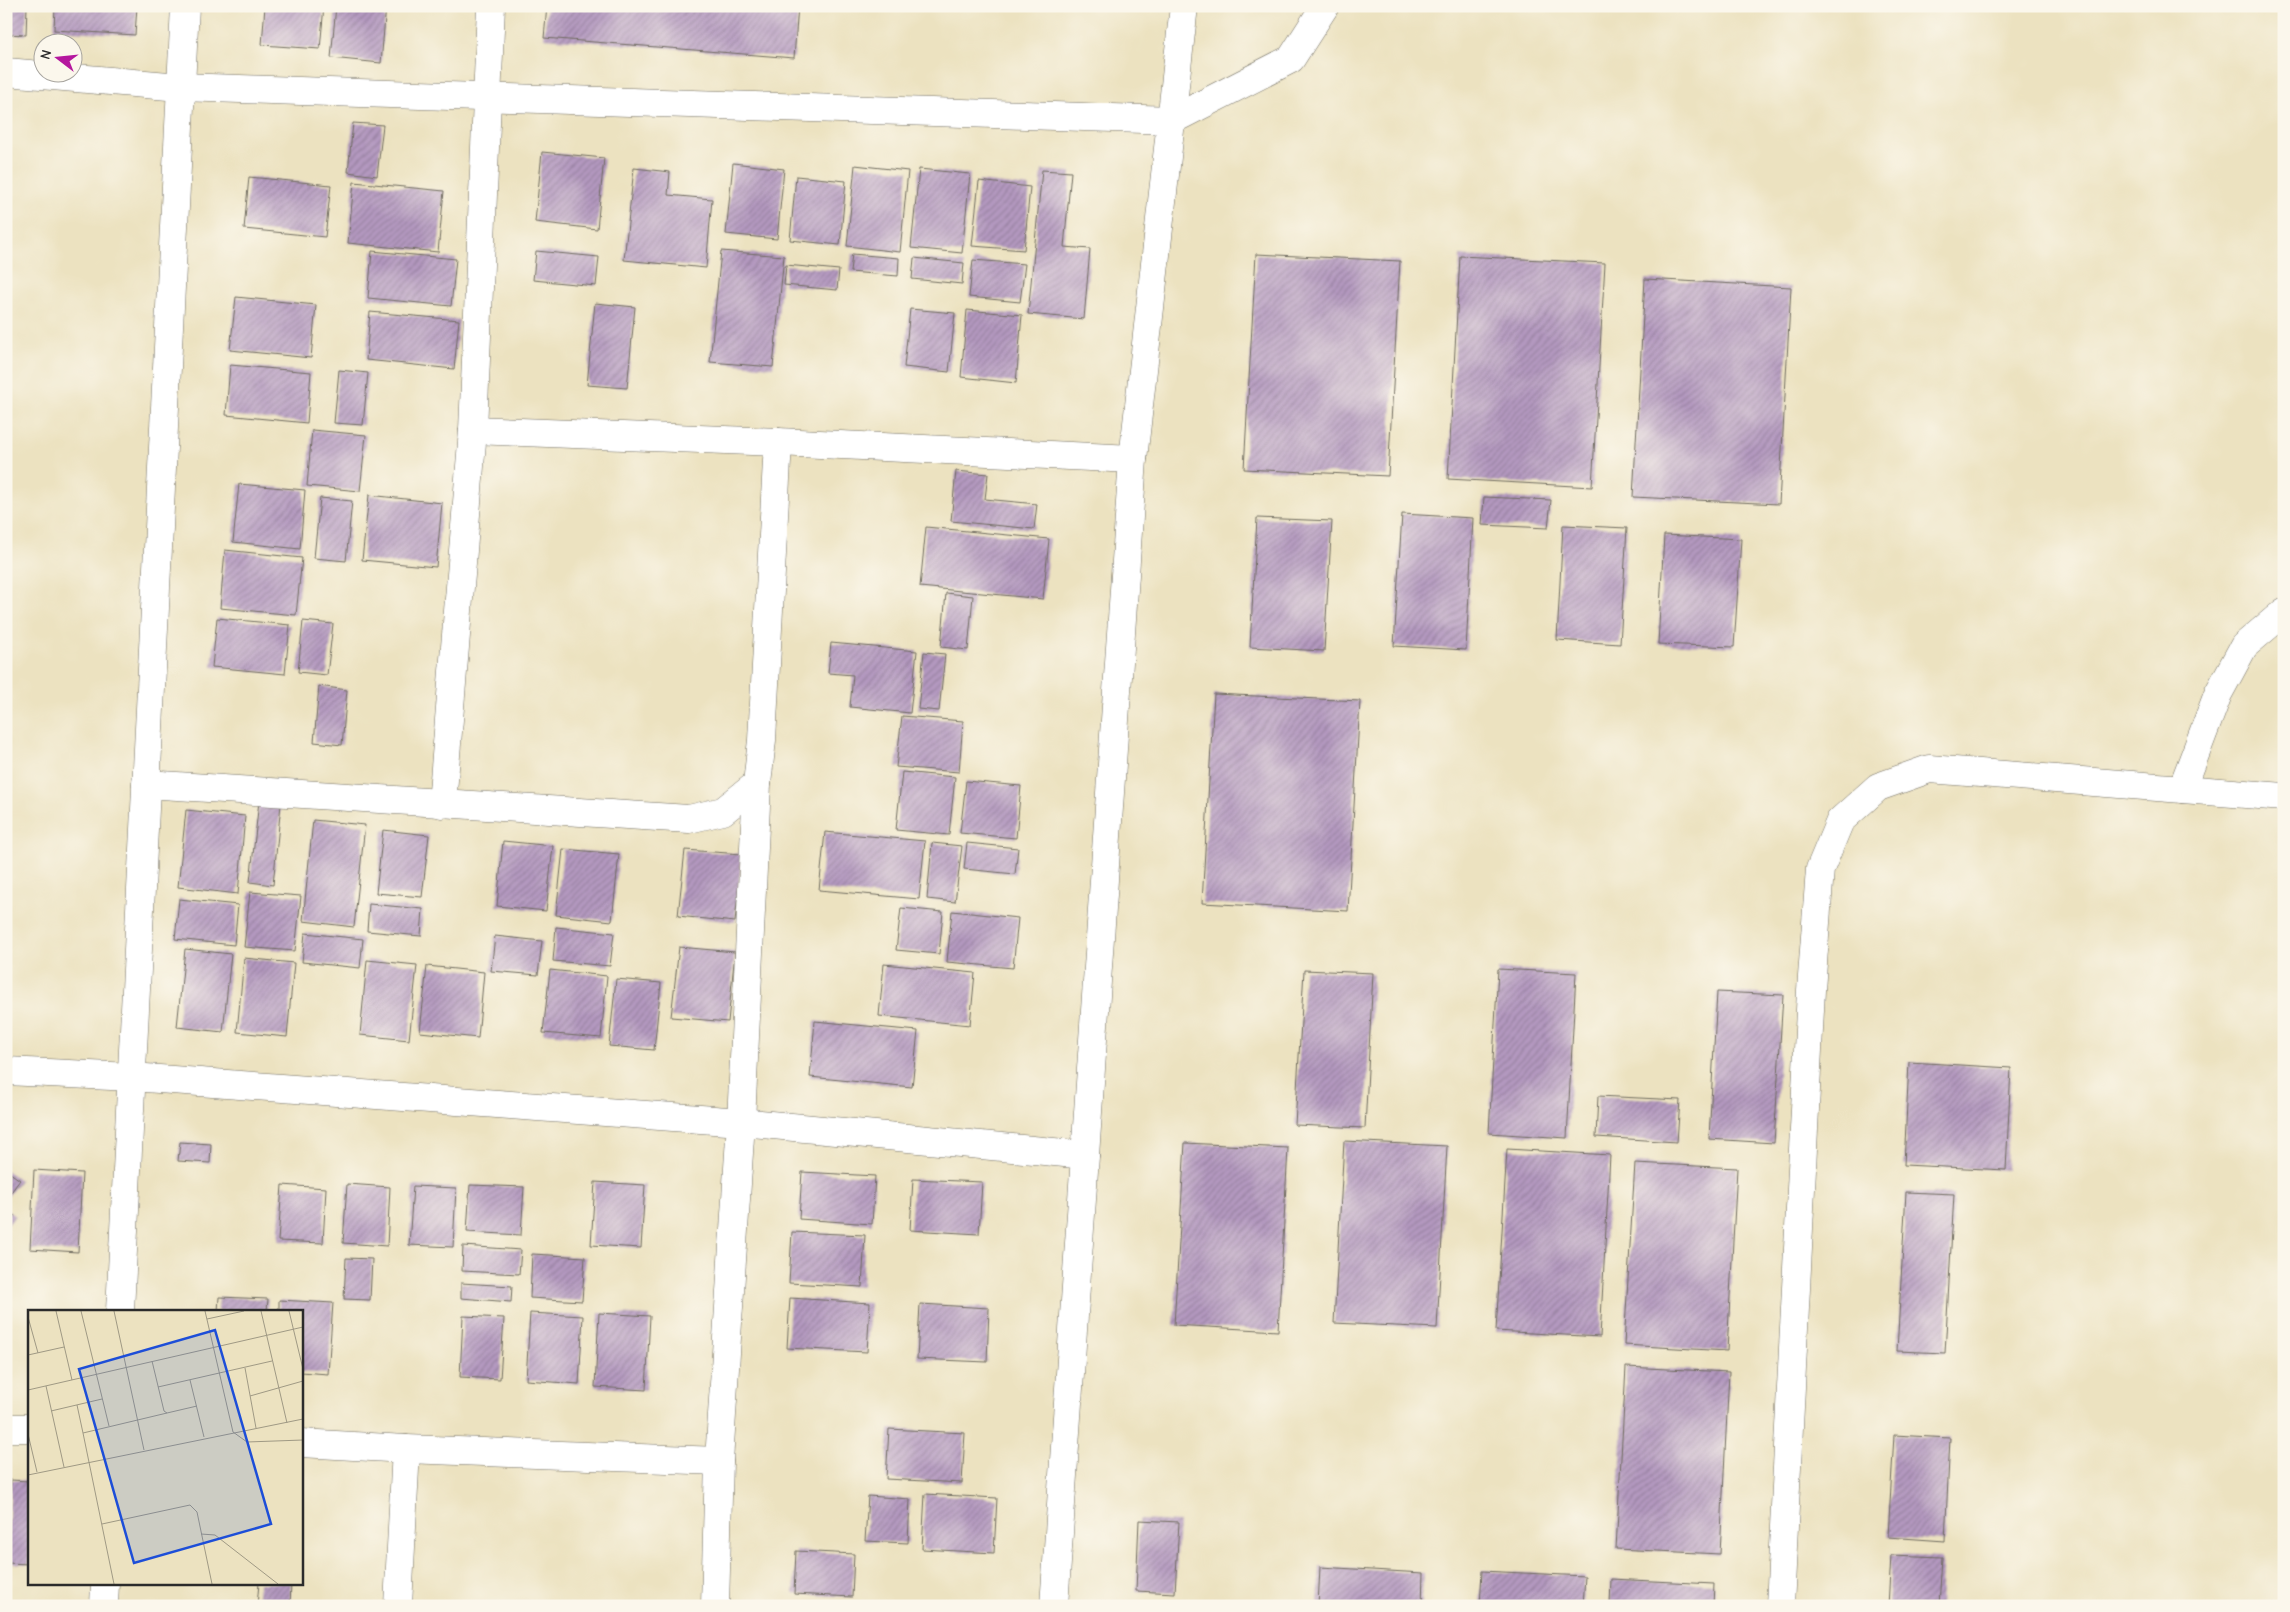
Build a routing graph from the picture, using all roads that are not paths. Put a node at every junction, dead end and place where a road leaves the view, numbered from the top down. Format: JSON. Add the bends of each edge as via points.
{"nodes":[{"id":1,"x":186,"y":6,"type":"edge"},
{"id":2,"x":491,"y":6,"type":"edge"},
{"id":3,"x":1184,"y":6,"type":"edge"},
{"id":4,"x":1325,"y":6,"type":"edge"},
{"id":5,"x":6,"y":72,"type":"edge"},
{"id":6,"x":180,"y":88,"type":"junction"},
{"id":7,"x":486,"y":98,"type":"junction"},
{"id":8,"x":1172,"y":120,"type":"junction"},
{"id":9,"x":473,"y":430,"type":"junction"},
{"id":10,"x":778,"y":442,"type":"junction"},
{"id":11,"x":1133,"y":459,"type":"junction"},
{"id":12,"x":2284,"y":612,"type":"edge"},
{"id":13,"x":146,"y":784,"type":"junction"},
{"id":14,"x":757,"y":784,"type":"junction"},
{"id":15,"x":2182,"y":789,"type":"junction"},
{"id":16,"x":2284,"y":797,"type":"edge"},
{"id":17,"x":442,"y":804,"type":"junction"},
{"id":18,"x":6,"y":1071,"type":"edge"},
{"id":19,"x":132,"y":1077,"type":"junction"},
{"id":20,"x":741,"y":1122,"type":"junction"},
{"id":21,"x":1085,"y":1155,"type":"junction"},
{"id":22,"x":120,"y":1310,"type":"edge"},
{"id":23,"x":6,"y":1428,"type":"edge"},
{"id":24,"x":28,"y":1428,"type":"edge"},
{"id":25,"x":302,"y":1443,"type":"edge"},
{"id":26,"x":406,"y":1449,"type":"junction"},
{"id":27,"x":719,"y":1461,"type":"junction"},
{"id":28,"x":105,"y":1584,"type":"edge"},
{"id":29,"x":104,"y":1606,"type":"edge"},
{"id":30,"x":398,"y":1606,"type":"edge"},
{"id":31,"x":715,"y":1606,"type":"edge"},
{"id":32,"x":1054,"y":1606,"type":"edge"},
{"id":33,"x":1780,"y":1606,"type":"edge"}],
"edges":[{"from":1,"to":6,"type":"street"},
{"from":2,"to":7,"type":"street"},
{"from":3,"to":8,"type":"street"},
{"from":4,"to":8,"type":"street","via":[[1291,59]]},
{"from":5,"to":6,"type":"street"},
{"from":6,"to":7,"type":"street"},
{"from":6,"to":13,"type":"street"},
{"from":7,"to":8,"type":"street"},
{"from":7,"to":9,"type":"street"},
{"from":8,"to":11,"type":"street"},
{"from":9,"to":10,"type":"street"},
{"from":9,"to":17,"type":"street"},
{"from":10,"to":11,"type":"street"},
{"from":10,"to":14,"type":"street","via":[[764,721]]},
{"from":11,"to":21,"type":"street"},
{"from":12,"to":15,"type":"street","via":[[2244,646],[2218,694]]},
{"from":13,"to":17,"type":"street"},
{"from":13,"to":19,"type":"street"},
{"from":14,"to":17,"type":"street","via":[[723,811],[689,819]]},
{"from":14,"to":20,"type":"street"},
{"from":15,"to":16,"type":"street"},
{"from":15,"to":33,"type":"street","via":[[1929,769],[1878,786],[1840,821],[1820,869],[1812,971]]},
{"from":18,"to":19,"type":"street"},
{"from":19,"to":20,"type":"street"},
{"from":19,"to":22,"type":"street"},
{"from":20,"to":21,"type":"street"},
{"from":20,"to":27,"type":"street"},
{"from":21,"to":32,"type":"street"},
{"from":23,"to":24,"type":"street"},
{"from":25,"to":26,"type":"street"},
{"from":26,"to":27,"type":"street"},
{"from":26,"to":30,"type":"street"},
{"from":27,"to":31,"type":"street"},
{"from":28,"to":29,"type":"street"}]}
